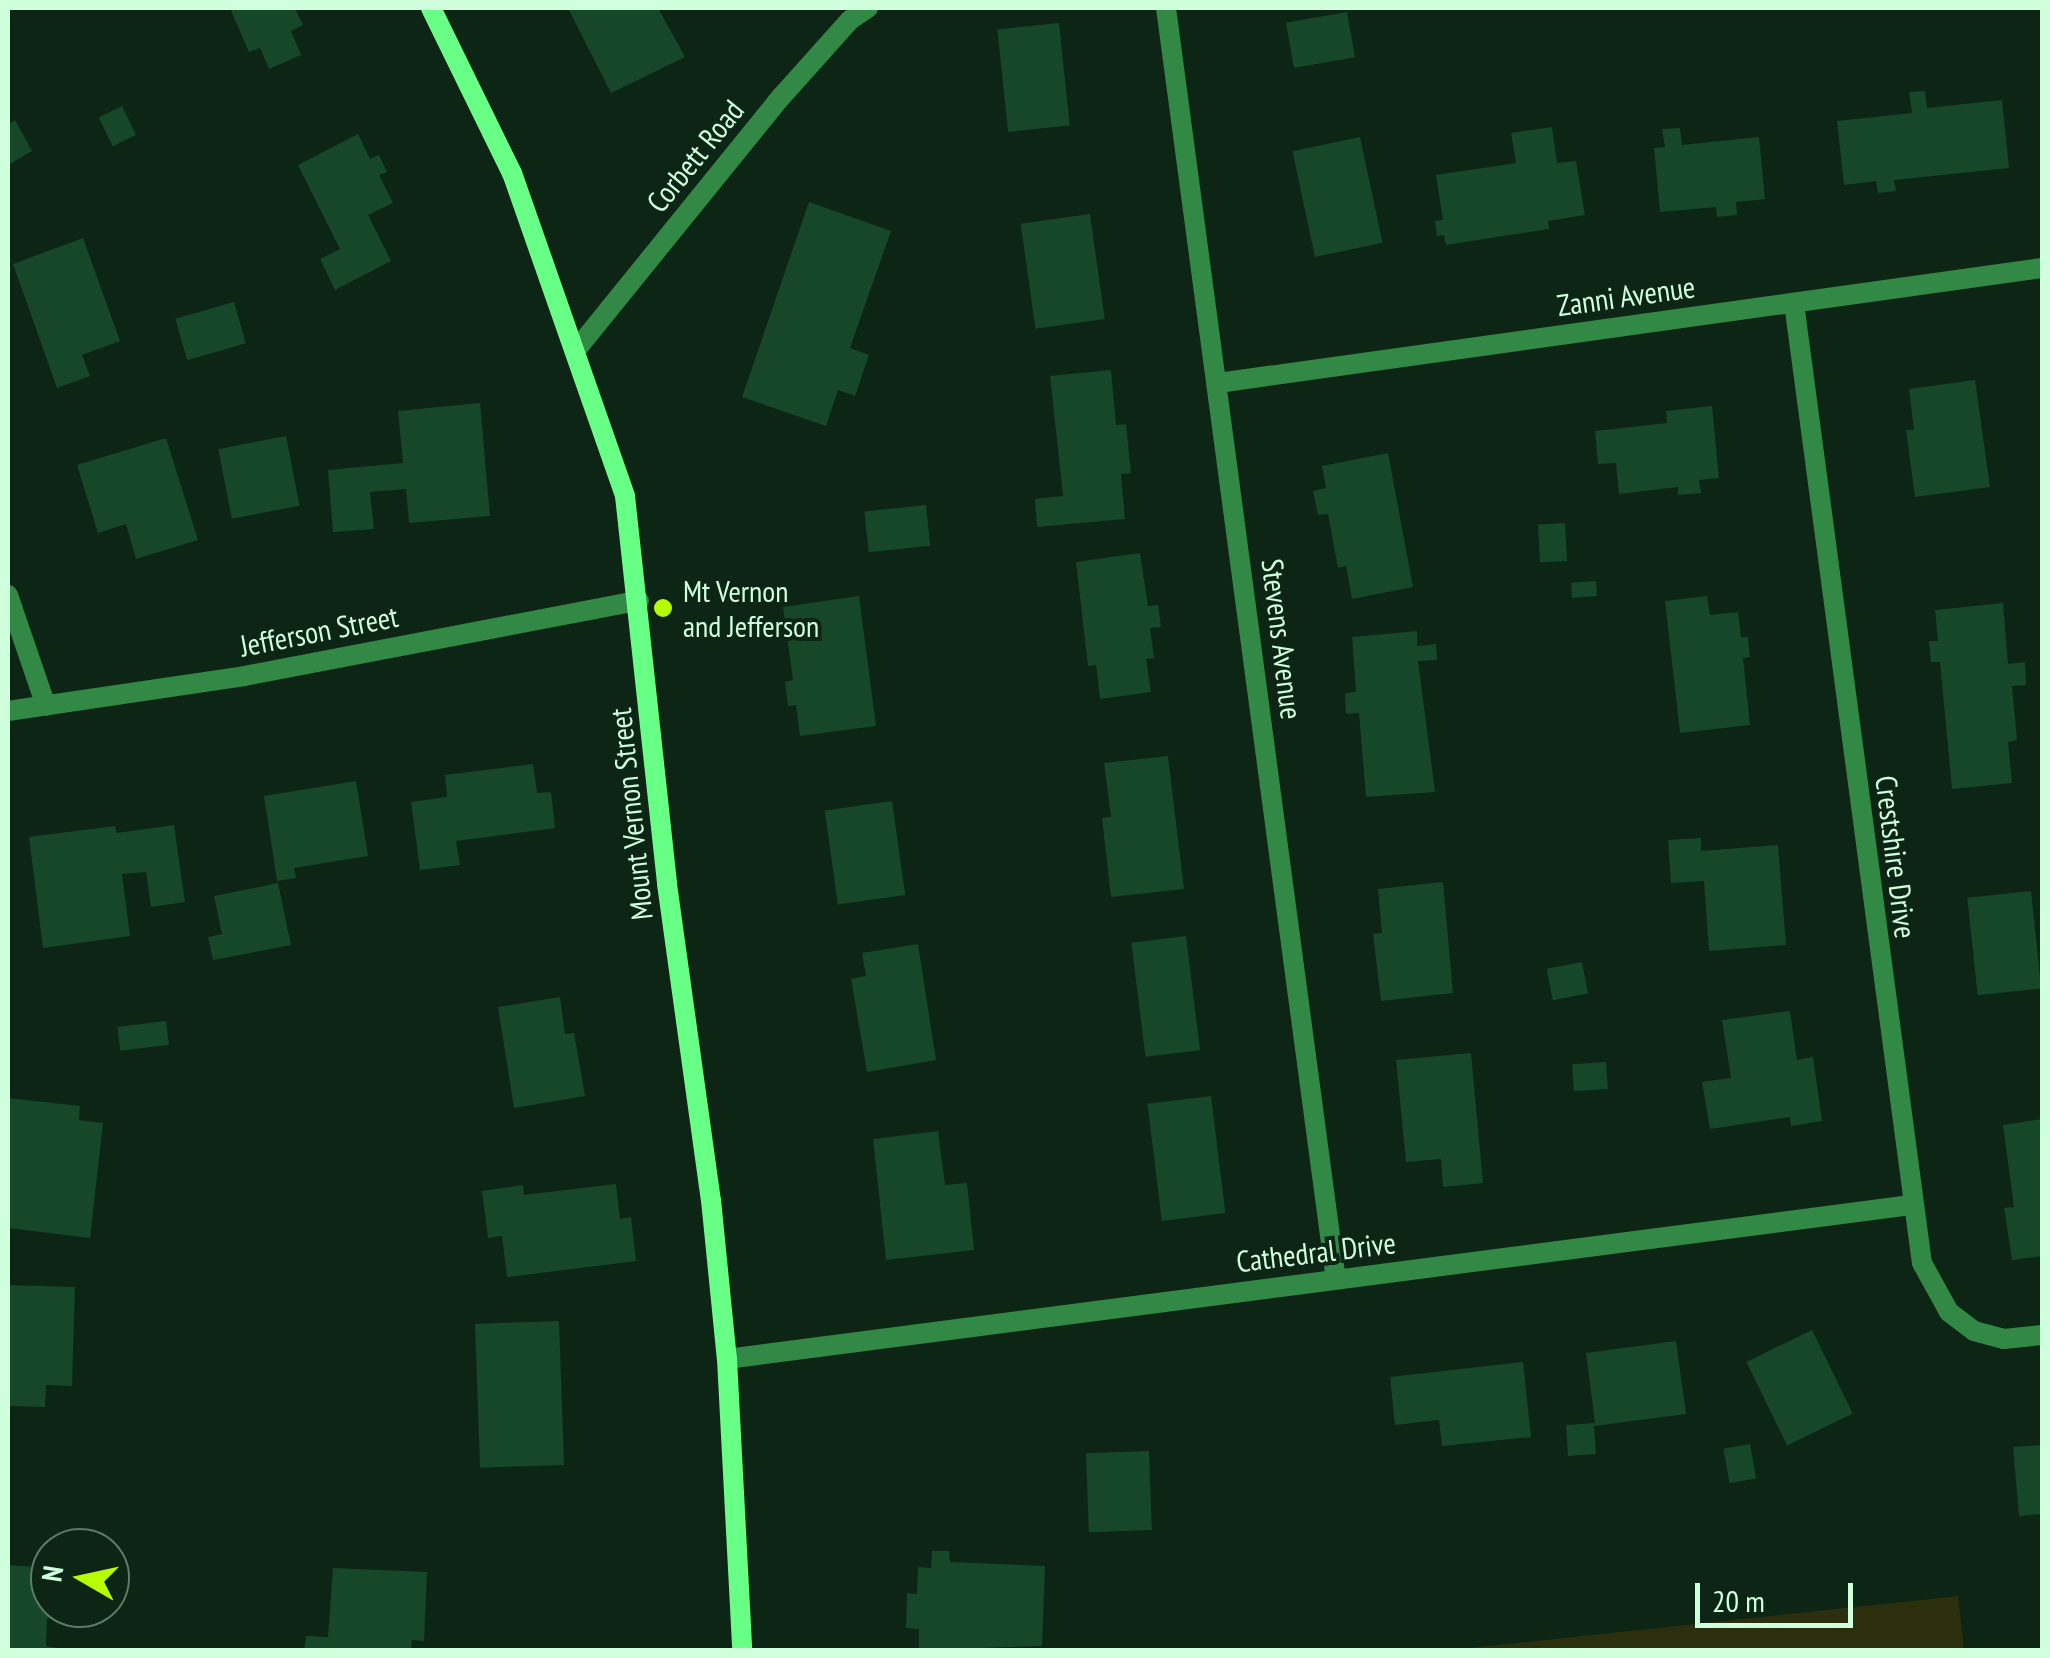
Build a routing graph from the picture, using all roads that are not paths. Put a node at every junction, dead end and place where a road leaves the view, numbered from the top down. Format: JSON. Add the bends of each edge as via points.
{"nodes":[{"id":1,"x":431,"y":8,"type":"edge"},
{"id":2,"x":868,"y":8,"type":"edge"},
{"id":3,"x":1166,"y":8,"type":"edge"},
{"id":4,"x":2042,"y":268,"type":"edge"},
{"id":5,"x":1794,"y":302,"type":"junction"},
{"id":6,"x":576,"y":350,"type":"junction"},
{"id":7,"x":1218,"y":384,"type":"junction"},
{"id":8,"x":8,"y":595,"type":"edge"},
{"id":9,"x":639,"y":600,"type":"junction"},
{"id":10,"x":46,"y":706,"type":"junction"},
{"id":11,"x":8,"y":711,"type":"edge"},
{"id":12,"x":1911,"y":1204,"type":"junction"},
{"id":13,"x":1336,"y":1280,"type":"junction"},
{"id":14,"x":2042,"y":1335,"type":"edge"},
{"id":15,"x":728,"y":1358,"type":"junction"},
{"id":16,"x":742,"y":1650,"type":"edge"}],
"edges":[{"from":1,"to":6,"type":"main road","name":"Mount Vernon Street","via":[[512,173]]},
{"from":2,"to":6,"type":"street","name":"Corbett Road","via":[[782,96]]},
{"from":3,"to":7,"type":"street","name":"Stevens Avenue"},
{"from":4,"to":5,"type":"street","name":"Zanni Avenue"},
{"from":5,"to":7,"type":"street","name":"Zanni Avenue"},
{"from":5,"to":12,"type":"street","name":"Crestshire Drive"},
{"from":6,"to":9,"type":"main road","name":"Mount Vernon Street","via":[[625,496]]},
{"from":7,"to":13,"type":"street","name":"Stevens Avenue"},
{"from":8,"to":10,"type":"street"},
{"from":9,"to":10,"type":"street","name":"Jefferson Street","via":[[244,676]]},
{"from":9,"to":15,"type":"main road","name":"Mount Vernon Street"},
{"from":10,"to":11,"type":"street","name":"Jefferson Street"},
{"from":12,"to":13,"type":"street","name":"Cathedral Drive"},
{"from":12,"to":14,"type":"street","name":"Crestshire Drive","via":[[1922,1263],[1949,1312],[1974,1330],[2004,1338]]},
{"from":13,"to":15,"type":"street","name":"Cathedral Drive"},
{"from":15,"to":16,"type":"main road","name":"Mount Vernon Street"}]}
